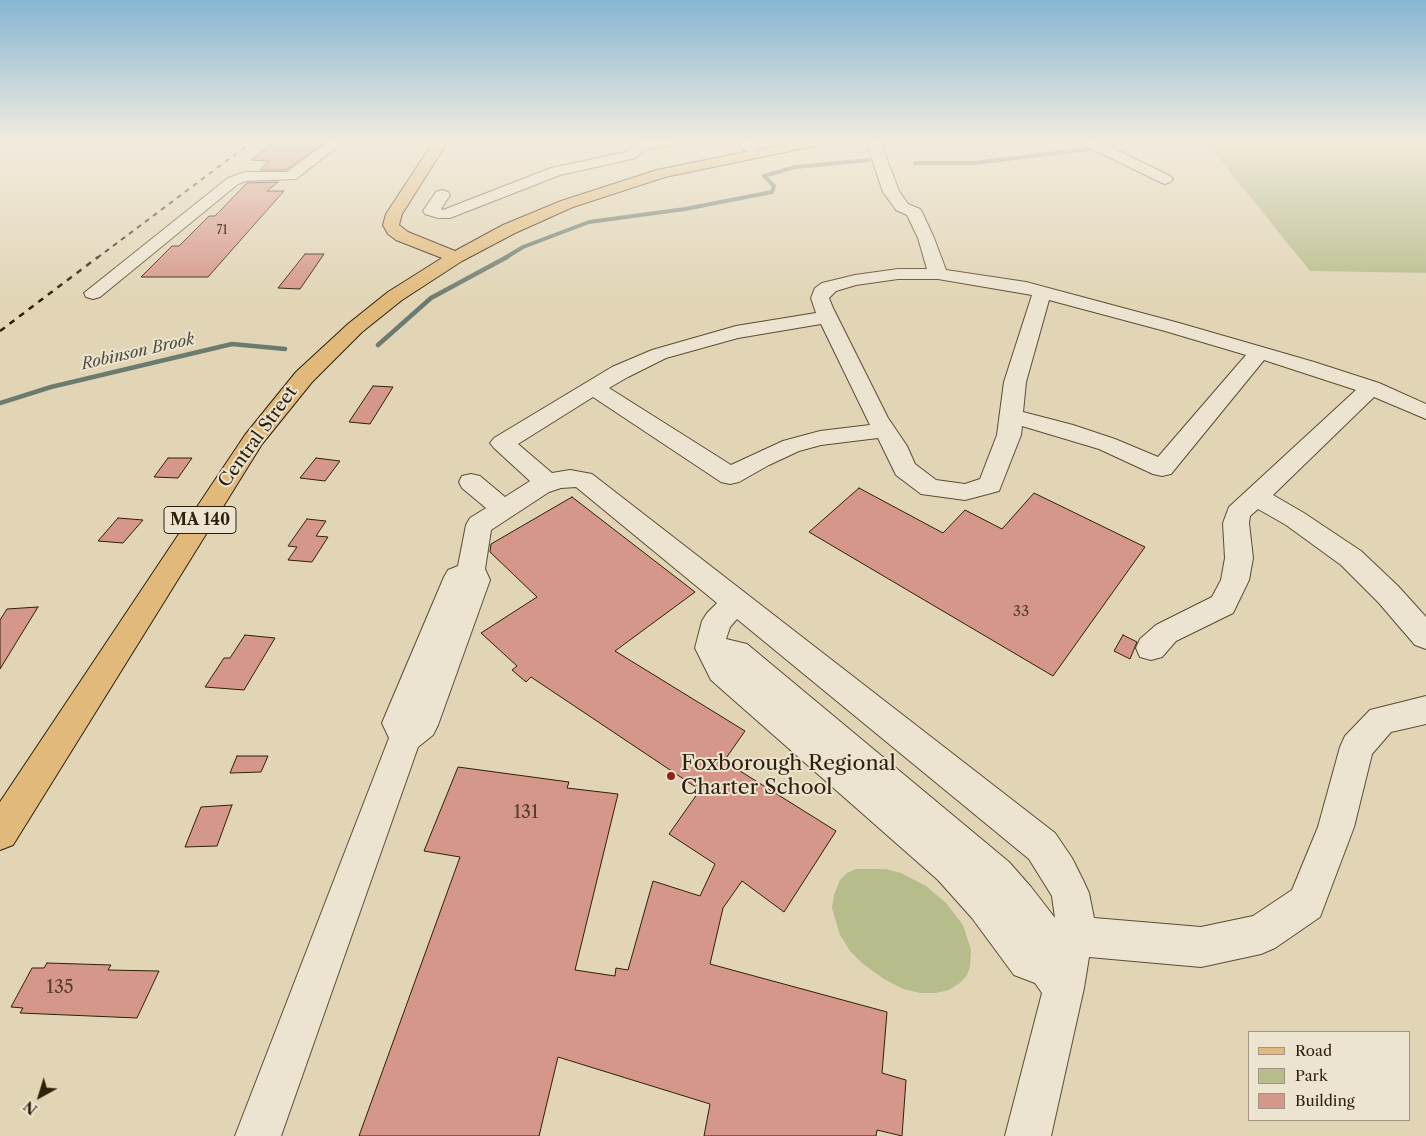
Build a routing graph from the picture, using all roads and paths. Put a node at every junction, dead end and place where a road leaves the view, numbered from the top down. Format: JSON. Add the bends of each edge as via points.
{"nodes":[{"id":1,"x":217,"y":194,"type":"edge"},
{"id":2,"x":407,"y":194,"type":"edge"},
{"id":3,"x":438,"y":194,"type":"edge"},
{"id":4,"x":497,"y":194,"type":"edge"},
{"id":5,"x":593,"y":194,"type":"edge"},
{"id":6,"x":895,"y":194,"type":"edge"},
{"id":7,"x":456,"y":257,"type":"junction"},
{"id":8,"x":938,"y":274,"type":"junction"},
{"id":9,"x":1042,"y":292,"type":"junction"},
{"id":10,"x":93,"y":294,"type":"dead end"},
{"id":11,"x":828,"y":317,"type":"junction"},
{"id":12,"x":1260,"y":352,"type":"junction"},
{"id":13,"x":594,"y":388,"type":"junction"},
{"id":14,"x":1371,"y":388,"type":"junction"},
{"id":15,"x":1426,"y":412,"type":"edge"},
{"id":16,"x":1011,"y":416,"type":"junction"},
{"id":17,"x":884,"y":430,"type":"junction"},
{"id":18,"x":471,"y":482,"type":"dead end"},
{"id":19,"x":548,"y":484,"type":"junction"},
{"id":20,"x":1256,"y":496,"type":"junction"},
{"id":21,"x":503,"y":510,"type":"junction"},
{"id":22,"x":737,"y":602,"type":"junction"},
{"id":23,"x":1426,"y":637,"type":"edge"},
{"id":24,"x":1151,"y":648,"type":"dead end"},
{"id":25,"x":1426,"y":710,"type":"edge"},
{"id":26,"x":0,"y":833,"type":"edge"},
{"id":27,"x":1072,"y":936,"type":"junction"},
{"id":28,"x":1056,"y":977,"type":"junction"},
{"id":29,"x":258,"y":1136,"type":"edge"},
{"id":30,"x":1028,"y":1136,"type":"edge"}],
"edges":[{"from":1,"to":10,"type":"lane"},
{"from":2,"to":7,"type":"main road","via":[[392,217],[394,230]]},
{"from":3,"to":4,"type":"lane","via":[[466,206]]},
{"from":5,"to":7,"type":"main road","number":"MA 140","via":[[502,232]]},
{"from":6,"to":8,"type":"lane","via":[[902,207],[914,205]]},
{"from":7,"to":26,"type":"main road","name":"Central Street","number":"MA 140","via":[[400,293],[355,328],[310,370],[276,410],[226,480]]},
{"from":8,"to":9,"type":"lane"},
{"from":8,"to":11,"type":"lane","via":[[898,274],[834,284],[825,289],[820,298]]},
{"from":9,"to":12,"type":"lane"},
{"from":9,"to":16,"type":"lane","via":[[1015,382]]},
{"from":11,"to":13,"type":"lane","via":[[696,342],[659,354]]},
{"from":11,"to":17,"type":"lane"},
{"from":12,"to":14,"type":"lane"},
{"from":12,"to":16,"type":"lane","via":[[1162,468],[1107,444]]},
{"from":13,"to":17,"type":"lane","via":[[730,476],[790,446],[820,438]]},
{"from":13,"to":19,"type":"lane","via":[[502,443]]},
{"from":14,"to":15,"type":"lane"},
{"from":14,"to":20,"type":"lane"},
{"from":16,"to":17,"type":"lane","via":[[1009,435],[990,485],[965,492],[930,488],[905,469]]},
{"from":18,"to":21,"type":"lane"},
{"from":19,"to":21,"type":"lane"},
{"from":19,"to":22,"type":"lane","via":[[570,478],[582,480]]},
{"from":20,"to":23,"type":"lane","via":[[1351,558]]},
{"from":20,"to":24,"type":"lane","via":[[1238,513],[1239,558],[1235,580],[1223,605],[1166,633]]},
{"from":21,"to":29,"type":"lane","via":[[479,525],[470,569],[476,580],[422,725],[405,738]]},
{"from":22,"to":27,"type":"lane","via":[[1042,846],[1070,893],[1075,922]]},
{"from":22,"to":28,"type":"lane","via":[[718,620],[712,635],[710,648],[722,671],[951,867],[986,904],[1028,961]]},
{"from":25,"to":27,"type":"lane","via":[[1381,720],[1357,747],[1336,827],[1306,903],[1260,934],[1201,947]]},
{"from":27,"to":28,"type":"lane"},
{"from":28,"to":30,"type":"lane"}]}
